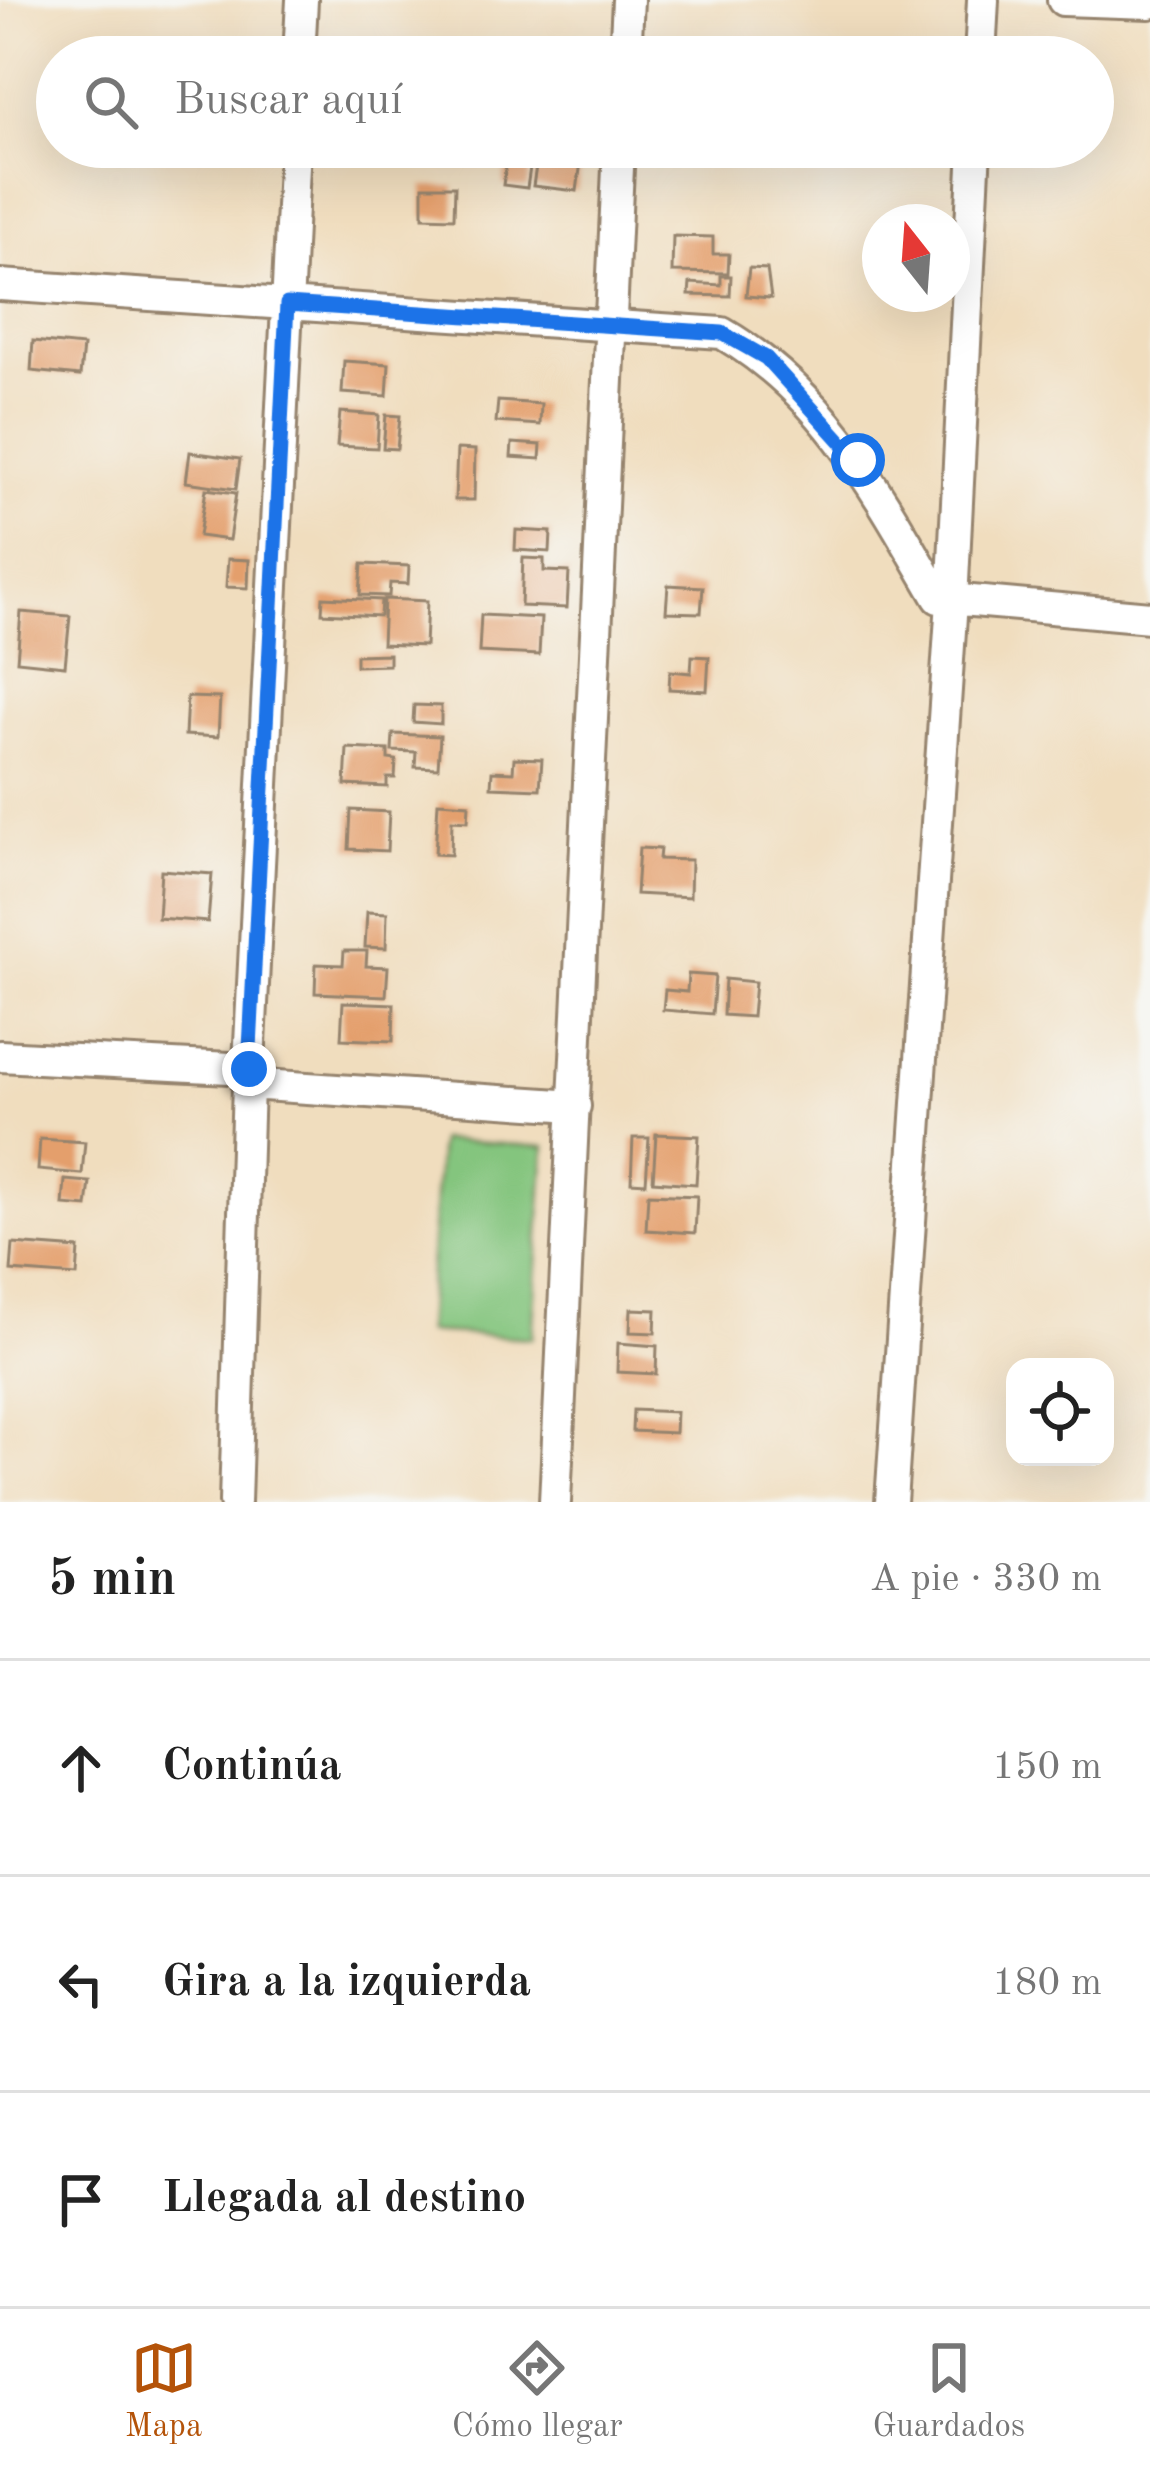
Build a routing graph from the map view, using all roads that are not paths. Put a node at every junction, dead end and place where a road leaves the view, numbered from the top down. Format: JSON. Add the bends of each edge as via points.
{"nodes":[{"id":1,"x":302,"y":0,"type":"edge"},
{"id":2,"x":628,"y":0,"type":"edge"},
{"id":3,"x":982,"y":0,"type":"edge"},
{"id":4,"x":1063,"y":0,"type":"edge"},
{"id":5,"x":1150,"y":3,"type":"edge"},
{"id":6,"x":300,"y":36,"type":"edge"},
{"id":7,"x":626,"y":36,"type":"edge"},
{"id":8,"x":981,"y":36,"type":"edge"},
{"id":9,"x":294,"y":168,"type":"edge"},
{"id":10,"x":618,"y":168,"type":"edge"},
{"id":11,"x":974,"y":168,"type":"edge"},
{"id":12,"x":0,"y":285,"type":"edge"},
{"id":13,"x":287,"y":304,"type":"junction"},
{"id":14,"x":607,"y":325,"type":"junction"},
{"id":15,"x":952,"y":601,"type":"junction"},
{"id":16,"x":1150,"y":617,"type":"edge"},
{"id":17,"x":0,"y":1056,"type":"edge"},
{"id":18,"x":249,"y":1076,"type":"junction"},
{"id":19,"x":574,"y":1106,"type":"junction"},
{"id":20,"x":235,"y":1502,"type":"edge"},
{"id":21,"x":555,"y":1502,"type":"edge"},
{"id":22,"x":891,"y":1502,"type":"edge"}],
"edges":[{"from":1,"to":6,"type":"street"},
{"from":2,"to":7,"type":"street"},
{"from":3,"to":8,"type":"street"},
{"from":4,"to":5,"type":"street"},
{"from":9,"to":13,"type":"street"},
{"from":10,"to":14,"type":"street"},
{"from":11,"to":15,"type":"street"},
{"from":12,"to":13,"type":"street"},
{"from":13,"to":14,"type":"street"},
{"from":13,"to":18,"type":"street"},
{"from":14,"to":15,"type":"street","via":[[722,333],[766,358],[858,460],[939,598]]},
{"from":14,"to":19,"type":"street"},
{"from":15,"to":16,"type":"street"},
{"from":15,"to":22,"type":"street"},
{"from":17,"to":18,"type":"street"},
{"from":18,"to":19,"type":"street"},
{"from":18,"to":20,"type":"street"},
{"from":19,"to":21,"type":"street"}]}
